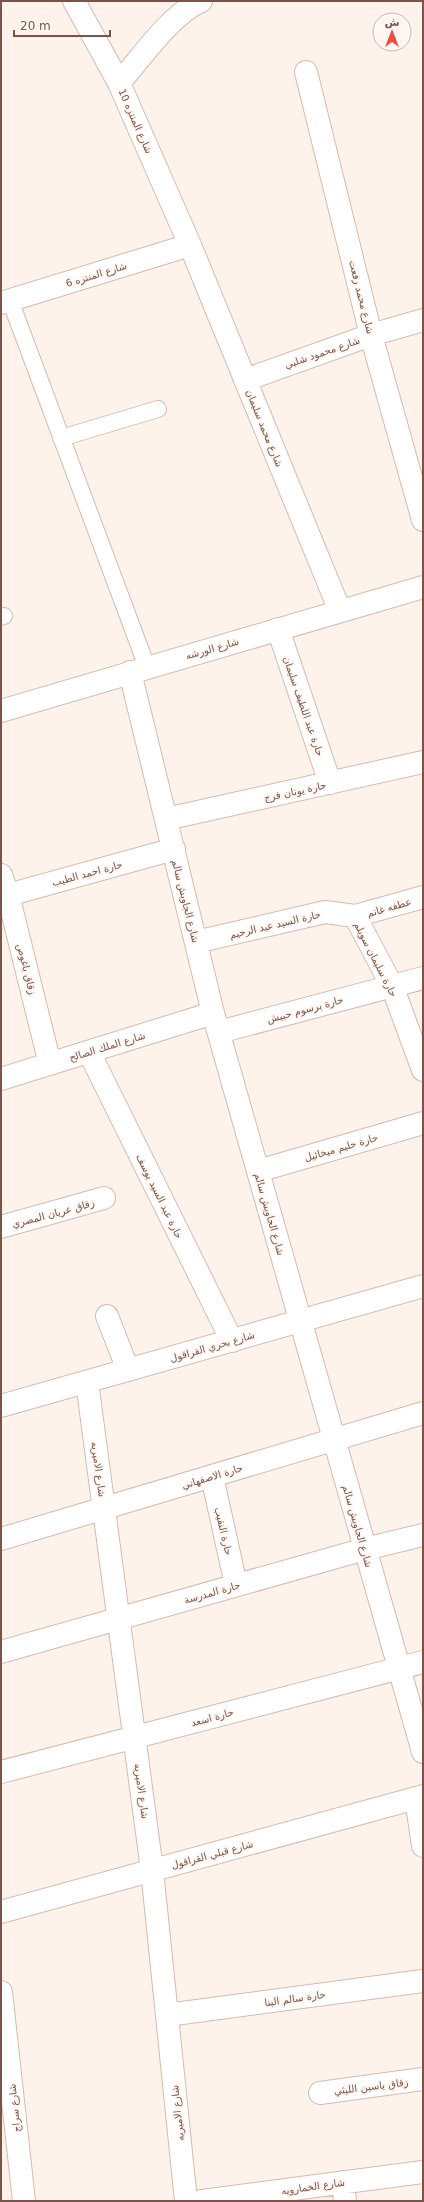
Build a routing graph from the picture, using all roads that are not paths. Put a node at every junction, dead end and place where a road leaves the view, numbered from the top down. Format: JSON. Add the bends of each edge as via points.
{"nodes":[{"id":1,"x":74,"y":1,"type":"edge"},
{"id":2,"x":192,"y":3,"type":"edge"},
{"id":3,"x":306,"y":72,"type":"dead end"},
{"id":4,"x":119,"y":83,"type":"junction"},
{"id":5,"x":190,"y":245,"type":"junction"},
{"id":6,"x":5,"y":302,"type":"edge"},
{"id":7,"x":423,"y":320,"type":"edge"},
{"id":8,"x":371,"y":335,"type":"junction"},
{"id":9,"x":245,"y":380,"type":"junction"},
{"id":10,"x":158,"y":409,"type":"dead end"},
{"id":11,"x":61,"y":438,"type":"junction"},
{"id":12,"x":423,"y":520,"type":"edge"},
{"id":13,"x":423,"y":587,"type":"edge"},
{"id":14,"x":340,"y":611,"type":"junction"},
{"id":15,"x":278,"y":630,"type":"junction"},
{"id":16,"x":138,"y":670,"type":"junction"},
{"id":17,"x":1,"y":711,"type":"edge"},
{"id":18,"x":423,"y":762,"type":"edge"},
{"id":19,"x":330,"y":783,"type":"junction"},
{"id":20,"x":166,"y":819,"type":"junction"},
{"id":21,"x":174,"y":849,"type":"junction"},
{"id":22,"x":3,"y":889,"type":"edge"},
{"id":23,"x":423,"y":897,"type":"edge"},
{"id":24,"x":354,"y":916,"type":"junction"},
{"id":25,"x":196,"y":942,"type":"junction"},
{"id":26,"x":423,"y":978,"type":"edge"},
{"id":27,"x":392,"y":986,"type":"junction"},
{"id":28,"x":216,"y":1023,"type":"junction"},
{"id":29,"x":89,"y":1052,"type":"junction"},
{"id":30,"x":50,"y":1064,"type":"junction"},
{"id":31,"x":423,"y":1070,"type":"edge"},
{"id":32,"x":1,"y":1078,"type":"edge"},
{"id":33,"x":423,"y":1123,"type":"edge"},
{"id":34,"x":258,"y":1171,"type":"junction"},
{"id":35,"x":104,"y":1198,"type":"dead end"},
{"id":36,"x":1,"y":1227,"type":"edge"},
{"id":37,"x":423,"y":1286,"type":"edge"},
{"id":38,"x":107,"y":1316,"type":"dead end"},
{"id":39,"x":300,"y":1321,"type":"junction"},
{"id":40,"x":232,"y":1341,"type":"junction"},
{"id":41,"x":128,"y":1370,"type":"junction"},
{"id":42,"x":87,"y":1382,"type":"junction"},
{"id":43,"x":1,"y":1406,"type":"edge"},
{"id":44,"x":423,"y":1413,"type":"edge"},
{"id":45,"x":334,"y":1440,"type":"junction"},
{"id":46,"x":212,"y":1476,"type":"junction"},
{"id":47,"x":104,"y":1508,"type":"junction"},
{"id":48,"x":423,"y":1535,"type":"edge"},
{"id":49,"x":1,"y":1539,"type":"edge"},
{"id":50,"x":365,"y":1549,"type":"junction"},
{"id":51,"x":236,"y":1585,"type":"junction"},
{"id":52,"x":119,"y":1619,"type":"junction"},
{"id":53,"x":1,"y":1652,"type":"edge"},
{"id":54,"x":423,"y":1662,"type":"edge"},
{"id":55,"x":399,"y":1669,"type":"junction"},
{"id":56,"x":135,"y":1737,"type":"junction"},
{"id":57,"x":423,"y":1752,"type":"edge"},
{"id":58,"x":1,"y":1772,"type":"edge"},
{"id":59,"x":420,"y":1797,"type":"edge"},
{"id":60,"x":423,"y":1846,"type":"edge"},
{"id":61,"x":152,"y":1870,"type":"junction"},
{"id":62,"x":1,"y":1912,"type":"edge"},
{"id":63,"x":423,"y":1980,"type":"edge"},
{"id":64,"x":1,"y":1992,"type":"edge"},
{"id":65,"x":167,"y":2015,"type":"junction"},
{"id":66,"x":6,"y":2078,"type":"edge"},
{"id":67,"x":423,"y":2079,"type":"edge"},
{"id":68,"x":320,"y":2093,"type":"dead end"},
{"id":69,"x":423,"y":2172,"type":"edge"},
{"id":70,"x":344,"y":2192,"type":"edge"},
{"id":71,"x":24,"y":2201,"type":"edge"},
{"id":72,"x":186,"y":2201,"type":"edge"},
{"id":73,"x":202,"y":2201,"type":"edge"}],
"edges":[{"from":1,"to":4,"type":"street","name":"شارع المنتزه 10"},
{"from":2,"to":4,"type":"street"},
{"from":3,"to":8,"type":"street","name":"شارع محمد رفعت"},
{"from":4,"to":5,"type":"street","name":"شارع المنتزه 10"},
{"from":5,"to":6,"type":"street","name":"شارع المنتزه 6"},
{"from":5,"to":9,"type":"street","name":"شارع محمد سليمان"},
{"from":6,"to":11,"type":"lane"},
{"from":7,"to":8,"type":"street","name":"شارع محمود شلبي"},
{"from":8,"to":9,"type":"street","name":"شارع محمود شلبي"},
{"from":8,"to":12,"type":"street","name":"شارع محمد رفعت"},
{"from":9,"to":14,"type":"street","name":"شارع محمد سليمان"},
{"from":10,"to":11,"type":"lane"},
{"from":11,"to":16,"type":"lane"},
{"from":13,"to":14,"type":"street","name":"شارع الورشه"},
{"from":14,"to":15,"type":"street","name":"شارع الورشه"},
{"from":15,"to":16,"type":"street","name":"شارع الورشه"},
{"from":15,"to":19,"type":"street","name":"حارة عبد اللطيف سليمان"},
{"from":16,"to":17,"type":"street","name":"شارع الورشه"},
{"from":16,"to":20,"type":"street","name":"شارع الجاويش سالم"},
{"from":18,"to":19,"type":"street","name":"حارة يونان فرج"},
{"from":19,"to":20,"type":"street","name":"حارة يونان فرج"},
{"from":20,"to":21,"type":"street","name":"شارع الجاويش سالم"},
{"from":21,"to":22,"type":"street","name":"حارة احمد الطيب"},
{"from":21,"to":25,"type":"street","name":"شارع الجاويش سالم"},
{"from":22,"to":30,"type":"street","name":"زقاق باغوص"},
{"from":23,"to":24,"type":"street","name":"عطفه غانم"},
{"from":24,"to":25,"type":"street","name":"حارة السيد عبد الرحيم","via":[[325,912]]},
{"from":24,"to":27,"type":"street","name":"حارة سليمان سويلم"},
{"from":25,"to":28,"type":"street","name":"شارع الجاويش سالم"},
{"from":26,"to":27,"type":"street","name":"حارة برسوم حبيش"},
{"from":27,"to":28,"type":"street","name":"حارة برسوم حبيش"},
{"from":27,"to":31,"type":"street","name":"حارة سليمان سويلم"},
{"from":28,"to":29,"type":"street","name":"شارع الملك الصالح"},
{"from":28,"to":34,"type":"street","name":"شارع الجاويش سالم"},
{"from":29,"to":30,"type":"street","name":"شارع الملك الصالح"},
{"from":29,"to":40,"type":"street","name":"حارة عبد السيد يوسف"},
{"from":30,"to":32,"type":"street","name":"شارع الملك الصالح"},
{"from":33,"to":34,"type":"street","name":"حارة حليم ميخائيل"},
{"from":34,"to":39,"type":"street","name":"شارع الجاويش سالم"},
{"from":35,"to":36,"type":"street","name":"زقاق عريان المصري"},
{"from":37,"to":39,"type":"street","name":"شارع بحري القراقول"},
{"from":38,"to":41,"type":"street"},
{"from":39,"to":40,"type":"street","name":"شارع بحري القراقول"},
{"from":39,"to":45,"type":"street","name":"شارع الجاويش سالم"},
{"from":40,"to":41,"type":"street","name":"شارع بحري القراقول"},
{"from":41,"to":42,"type":"street","name":"شارع بحري القراقول"},
{"from":42,"to":43,"type":"street","name":"شارع بحري القراقول"},
{"from":42,"to":47,"type":"street","name":"شارع الاميريه"},
{"from":44,"to":45,"type":"street","name":"حارة الاصفهاني"},
{"from":45,"to":46,"type":"street","name":"حارة الاصفهاني"},
{"from":45,"to":50,"type":"street","name":"شارع الجاويش سالم"},
{"from":46,"to":47,"type":"street","name":"حارة الاصفهاني"},
{"from":46,"to":51,"type":"street","name":"حارة النقيب"},
{"from":47,"to":49,"type":"street","name":"حارة الاصفهاني"},
{"from":47,"to":52,"type":"street","name":"شارع الاميريه"},
{"from":48,"to":50,"type":"street","name":"حارة المدرسة"},
{"from":50,"to":51,"type":"street","name":"حارة المدرسة"},
{"from":50,"to":55,"type":"street","name":"شارع الجاويش سالم"},
{"from":51,"to":52,"type":"street","name":"حارة المدرسة"},
{"from":52,"to":53,"type":"street","name":"حارة المدرسة"},
{"from":52,"to":56,"type":"street","name":"شارع الاميريه"},
{"from":54,"to":55,"type":"street","name":"حارة اسعد"},
{"from":55,"to":56,"type":"street","name":"حارة اسعد"},
{"from":55,"to":57,"type":"street","name":"شارع الجاويش سالم"},
{"from":56,"to":58,"type":"street","name":"حارة اسعد"},
{"from":56,"to":61,"type":"street","name":"شارع الاميريه"},
{"from":59,"to":60,"type":"street"},
{"from":59,"to":61,"type":"street","name":"شارع قبلي القراقول"},
{"from":61,"to":62,"type":"street","name":"شارع قبلي القراقول"},
{"from":61,"to":65,"type":"street","name":"شارع الاميريه"},
{"from":63,"to":65,"type":"street","name":"حارة سالم البنا"},
{"from":64,"to":66,"type":"street","name":"شارع سراج"},
{"from":65,"to":72,"type":"street","name":"شارع الاميريه"},
{"from":66,"to":71,"type":"street","name":"شارع سراج"},
{"from":67,"to":68,"type":"street","name":"زقاق ياسين الليثي"},
{"from":69,"to":70,"type":"street","name":"شارع الخمارويه"},
{"from":70,"to":73,"type":"street","name":"شارع الخمارويه"}]}
